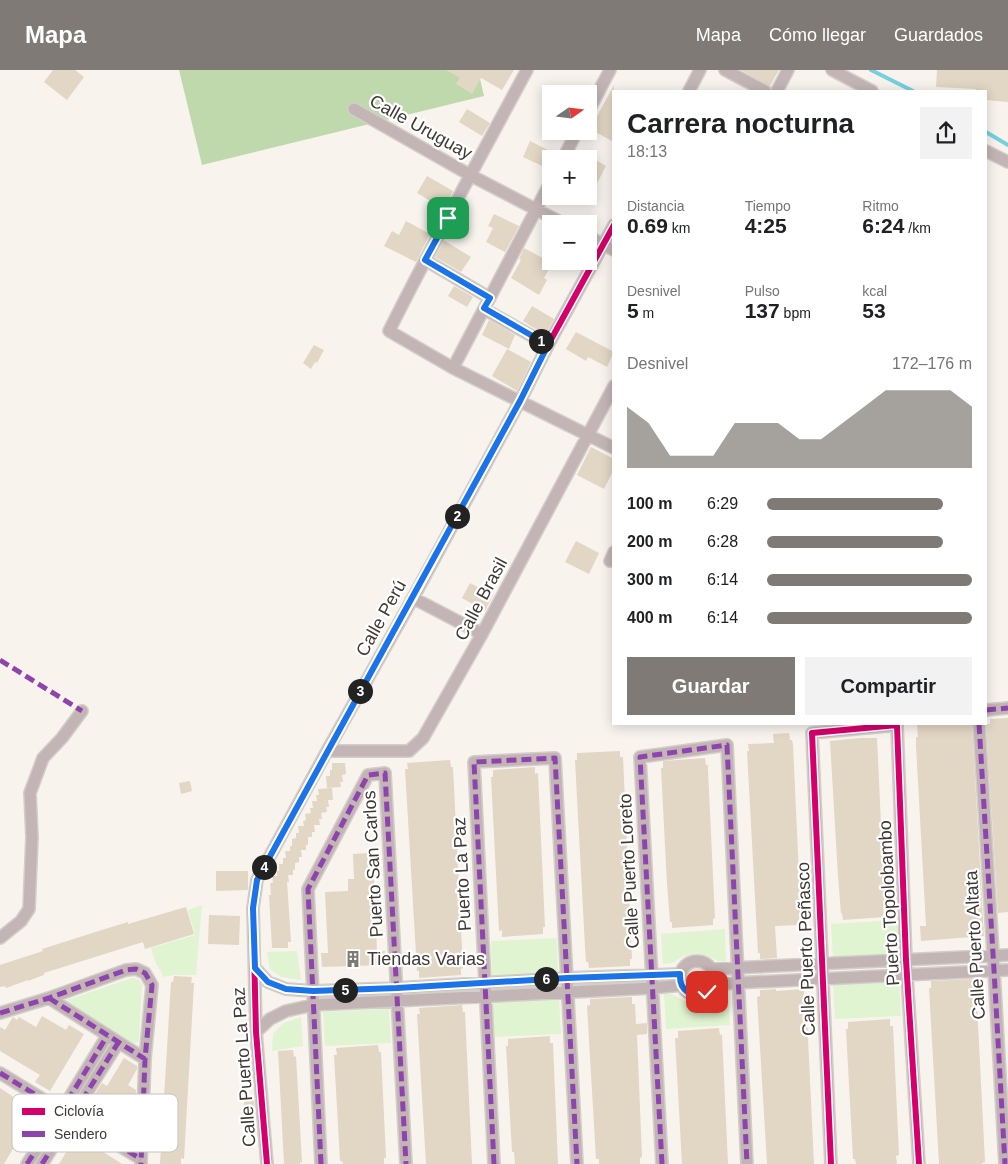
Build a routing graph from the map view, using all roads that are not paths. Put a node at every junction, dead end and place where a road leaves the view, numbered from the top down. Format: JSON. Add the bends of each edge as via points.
{"nodes":[{"id":1,"x":527,"y":70,"type":"edge"},
{"id":2,"x":610,"y":70,"type":"edge"},
{"id":3,"x":700,"y":70,"type":"edge"},
{"id":4,"x":725,"y":70,"type":"edge"},
{"id":5,"x":788,"y":70,"type":"edge"},
{"id":6,"x":832,"y":70,"type":"edge"},
{"id":7,"x":689,"y":90,"type":"edge"},
{"id":8,"x":763,"y":90,"type":"edge"},
{"id":9,"x":778,"y":90,"type":"edge"},
{"id":10,"x":870,"y":90,"type":"edge"},
{"id":11,"x":598,"y":93,"type":"edge"},
{"id":12,"x":354,"y":109,"type":"dead end"},
{"id":13,"x":987,"y":152,"type":"edge"},
{"id":14,"x":1008,"y":162,"type":"edge"},
{"id":15,"x":470,"y":175,"type":"junction"},
{"id":16,"x":542,"y":198,"type":"edge"},
{"id":17,"x":536,"y":209,"type":"junction"},
{"id":18,"x":547,"y":215,"type":"edge"},
{"id":19,"x":612,"y":228,"type":"edge"},
{"id":20,"x":597,"y":241,"type":"edge"},
{"id":21,"x":603,"y":244,"type":"junction"},
{"id":22,"x":612,"y":249,"type":"edge"},
{"id":23,"x":425,"y":260,"type":"junction"},
{"id":24,"x":487,"y":303,"type":"junction"},
{"id":25,"x":548,"y":345,"type":"junction"},
{"id":26,"x":453,"y":368,"type":"junction"},
{"id":27,"x":612,"y":390,"type":"edge"},
{"id":28,"x":520,"y":401,"type":"junction"},
{"id":29,"x":588,"y":435,"type":"junction"},
{"id":30,"x":612,"y":447,"type":"edge"},
{"id":31,"x":413,"y":598,"type":"junction"},
{"id":32,"x":482,"y":634,"type":"junction"},
{"id":33,"x":1008,"y":708,"type":"edge"},
{"id":34,"x":987,"y":710,"type":"edge"},
{"id":35,"x":82,"y":711,"type":"dead end"},
{"id":36,"x":979,"y":725,"type":"edge"},
{"id":37,"x":812,"y":733,"type":"joint"},
{"id":38,"x":327,"y":750,"type":"junction"},
{"id":39,"x":0,"y":938,"type":"edge"},
{"id":40,"x":1008,"y":955,"type":"edge"},
{"id":41,"x":993,"y":956,"type":"junction"},
{"id":42,"x":906,"y":960,"type":"junction"},
{"id":43,"x":822,"y":963,"type":"junction"},
{"id":44,"x":737,"y":967,"type":"junction"},
{"id":45,"x":255,"y":968,"type":"junction"},
{"id":46,"x":711,"y":969,"type":"junction"},
{"id":47,"x":994,"y":970,"type":"junction"},
{"id":48,"x":1008,"y":970,"type":"edge"},
{"id":49,"x":652,"y":974,"type":"junction"},
{"id":50,"x":680,"y":974,"type":"junction"},
{"id":51,"x":907,"y":974,"type":"junction"},
{"id":52,"x":567,"y":978,"type":"junction"},
{"id":53,"x":822,"y":979,"type":"junction"},
{"id":54,"x":485,"y":983,"type":"junction"},
{"id":55,"x":738,"y":983,"type":"junction"},
{"id":56,"x":713,"y":984,"type":"junction"},
{"id":57,"x":682,"y":986,"type":"junction"},
{"id":58,"x":397,"y":988,"type":"junction"},
{"id":59,"x":653,"y":988,"type":"junction"},
{"id":60,"x":313,"y":991,"type":"junction"},
{"id":61,"x":568,"y":992,"type":"junction"},
{"id":62,"x":486,"y":997,"type":"junction"},
{"id":63,"x":49,"y":998,"type":"junction"},
{"id":64,"x":397,"y":1001,"type":"junction"},
{"id":65,"x":313,"y":1005,"type":"junction"},
{"id":66,"x":0,"y":1013,"type":"edge"},
{"id":67,"x":256,"y":1032,"type":"junction"},
{"id":68,"x":107,"y":1036,"type":"junction"},
{"id":69,"x":118,"y":1043,"type":"junction"},
{"id":70,"x":145,"y":1058,"type":"junction"},
{"id":71,"x":0,"y":1072,"type":"edge"},
{"id":72,"x":36,"y":1094,"type":"edge"},
{"id":73,"x":77,"y":1094,"type":"edge"},
{"id":74,"x":81,"y":1094,"type":"edge"},
{"id":75,"x":144,"y":1094,"type":"edge"},
{"id":76,"x":36,"y":1152,"type":"edge"},
{"id":77,"x":48,"y":1152,"type":"edge"},
{"id":78,"x":127,"y":1152,"type":"edge"},
{"id":79,"x":141,"y":1161,"type":"edge"},
{"id":80,"x":27,"y":1164,"type":"edge"},
{"id":81,"x":42,"y":1164,"type":"edge"},
{"id":82,"x":267,"y":1164,"type":"edge"},
{"id":83,"x":321,"y":1164,"type":"edge"},
{"id":84,"x":406,"y":1164,"type":"edge"},
{"id":85,"x":494,"y":1164,"type":"edge"},
{"id":86,"x":577,"y":1164,"type":"edge"},
{"id":87,"x":662,"y":1164,"type":"edge"},
{"id":88,"x":747,"y":1164,"type":"edge"},
{"id":89,"x":831,"y":1164,"type":"edge"},
{"id":90,"x":919,"y":1164,"type":"edge"},
{"id":91,"x":1005,"y":1164,"type":"edge"}],
"edges":[{"from":1,"to":15,"type":"street","name":"Calle Uruguay"},
{"from":2,"to":11,"type":"street"},
{"from":3,"to":7,"type":"street"},
{"from":4,"to":8,"type":"street"},
{"from":5,"to":9,"type":"street"},
{"from":6,"to":10,"type":"street"},
{"from":12,"to":15,"type":"street","name":"Calle Uruguay"},
{"from":13,"to":14,"type":"street"},
{"from":15,"to":17,"type":"street","name":"Calle Uruguay"},
{"from":15,"to":23,"type":"street","name":"Calle Uruguay"},
{"from":16,"to":17,"type":"street"},
{"from":17,"to":18,"type":"street","name":"Calle Uruguay"},
{"from":17,"to":24,"type":"street"},
{"from":19,"to":21,"type":"street","name":"Calle Perú"},
{"from":20,"to":21,"type":"street"},
{"from":21,"to":22,"type":"street"},
{"from":21,"to":25,"type":"street","name":"Calle Perú"},
{"from":23,"to":24,"type":"street"},
{"from":23,"to":26,"type":"street","name":"Calle Uruguay","via":[[389,331]]},
{"from":24,"to":25,"type":"street"},
{"from":24,"to":26,"type":"street"},
{"from":25,"to":28,"type":"street","name":"Calle Perú"},
{"from":26,"to":28,"type":"street"},
{"from":27,"to":29,"type":"street","name":"Calle Brasil"},
{"from":28,"to":29,"type":"street"},
{"from":28,"to":31,"type":"street","name":"Calle Perú"},
{"from":29,"to":30,"type":"street"},
{"from":29,"to":32,"type":"street","name":"Calle Brasil"},
{"from":31,"to":32,"type":"street"},
{"from":31,"to":38,"type":"street","name":"Calle Perú"},
{"from":32,"to":38,"type":"street","name":"Calle Brasil","via":[[423,738],[409,750]]},
{"from":33,"to":34,"type":"street"},
{"from":35,"to":39,"type":"street","via":[[43,758],[30,793],[29,909],[21,921]]},
{"from":36,"to":41,"type":"street","name":"Calle Puerto Altata"},
{"from":37,"to":42,"type":"street","name":"Puerto Topolobambo","via":[[897,725]]},
{"from":37,"to":43,"type":"street","name":"Calle Puerto Peñasco"},
{"from":38,"to":45,"type":"street","name":"Calle Perú","via":[[257,880],[253,908]]},
{"from":40,"to":41,"type":"street"},
{"from":41,"to":42,"type":"street"},
{"from":41,"to":47,"type":"street","name":"Calle Puerto Altata"},
{"from":42,"to":43,"type":"street"},
{"from":42,"to":51,"type":"street","name":"Puerto Topolobambo"},
{"from":43,"to":44,"type":"street"},
{"from":43,"to":53,"type":"street","name":"Calle Puerto Peñasco"},
{"from":44,"to":46,"type":"street"},
{"from":44,"to":49,"type":"street","name":"Calle Puerto Loreto","via":[[727,745],[640,756]]},
{"from":44,"to":55,"type":"street"},
{"from":45,"to":60,"type":"street","via":[[268,982],[286,989]]},
{"from":45,"to":67,"type":"street","name":"Calle Puerto La Paz"},
{"from":46,"to":50,"type":"street","via":[[699,961],[687,964]]},
{"from":46,"to":56,"type":"street"},
{"from":47,"to":48,"type":"street"},
{"from":47,"to":51,"type":"street"},
{"from":47,"to":91,"type":"street","name":"Calle Puerto Altata"},
{"from":49,"to":50,"type":"street"},
{"from":49,"to":52,"type":"street"},
{"from":49,"to":59,"type":"street","name":"Calle Puerto Loreto"},
{"from":50,"to":57,"type":"street"},
{"from":51,"to":53,"type":"street"},
{"from":51,"to":90,"type":"street","name":"Puerto Topolobambo"},
{"from":52,"to":54,"type":"street"},
{"from":52,"to":54,"type":"street","name":"Puerto La Paz","via":[[555,758],[474,762]]},
{"from":52,"to":61,"type":"street"},
{"from":53,"to":55,"type":"street"},
{"from":53,"to":89,"type":"street","name":"Calle Puerto Peñasco"},
{"from":54,"to":58,"type":"street"},
{"from":54,"to":62,"type":"street","name":"Puerto La Paz"},
{"from":55,"to":56,"type":"street"},
{"from":55,"to":88,"type":"street"},
{"from":56,"to":57,"type":"street","via":[[707,992],[696,995]]},
{"from":57,"to":59,"type":"street"},
{"from":58,"to":60,"type":"street"},
{"from":58,"to":60,"type":"street","name":"Puerto San Carlos","via":[[385,773],[368,775],[308,889]]},
{"from":58,"to":64,"type":"street","name":"Puerto San Carlos"},
{"from":59,"to":61,"type":"street"},
{"from":59,"to":87,"type":"street","name":"Calle Puerto Loreto"},
{"from":60,"to":65,"type":"street"},
{"from":61,"to":62,"type":"street"},
{"from":61,"to":86,"type":"street"},
{"from":62,"to":64,"type":"street"},
{"from":62,"to":85,"type":"street","name":"Puerto La Paz"},
{"from":63,"to":66,"type":"street"},
{"from":63,"to":68,"type":"street"},
{"from":63,"to":70,"type":"street","via":[[126,970],[136,969],[146,974],[152,985]]},
{"from":64,"to":65,"type":"street"},
{"from":64,"to":84,"type":"street","name":"Puerto San Carlos"},
{"from":65,"to":67,"type":"street","via":[[270,1018]]},
{"from":65,"to":83,"type":"street"},
{"from":67,"to":82,"type":"street","name":"Calle Puerto La Paz"},
{"from":68,"to":69,"type":"street"},
{"from":68,"to":73,"type":"street"},
{"from":69,"to":70,"type":"street"},
{"from":69,"to":74,"type":"street"},
{"from":70,"to":75,"type":"street"},
{"from":71,"to":72,"type":"street"},
{"from":76,"to":80,"type":"street"},
{"from":77,"to":81,"type":"street"},
{"from":78,"to":79,"type":"street"}]}
